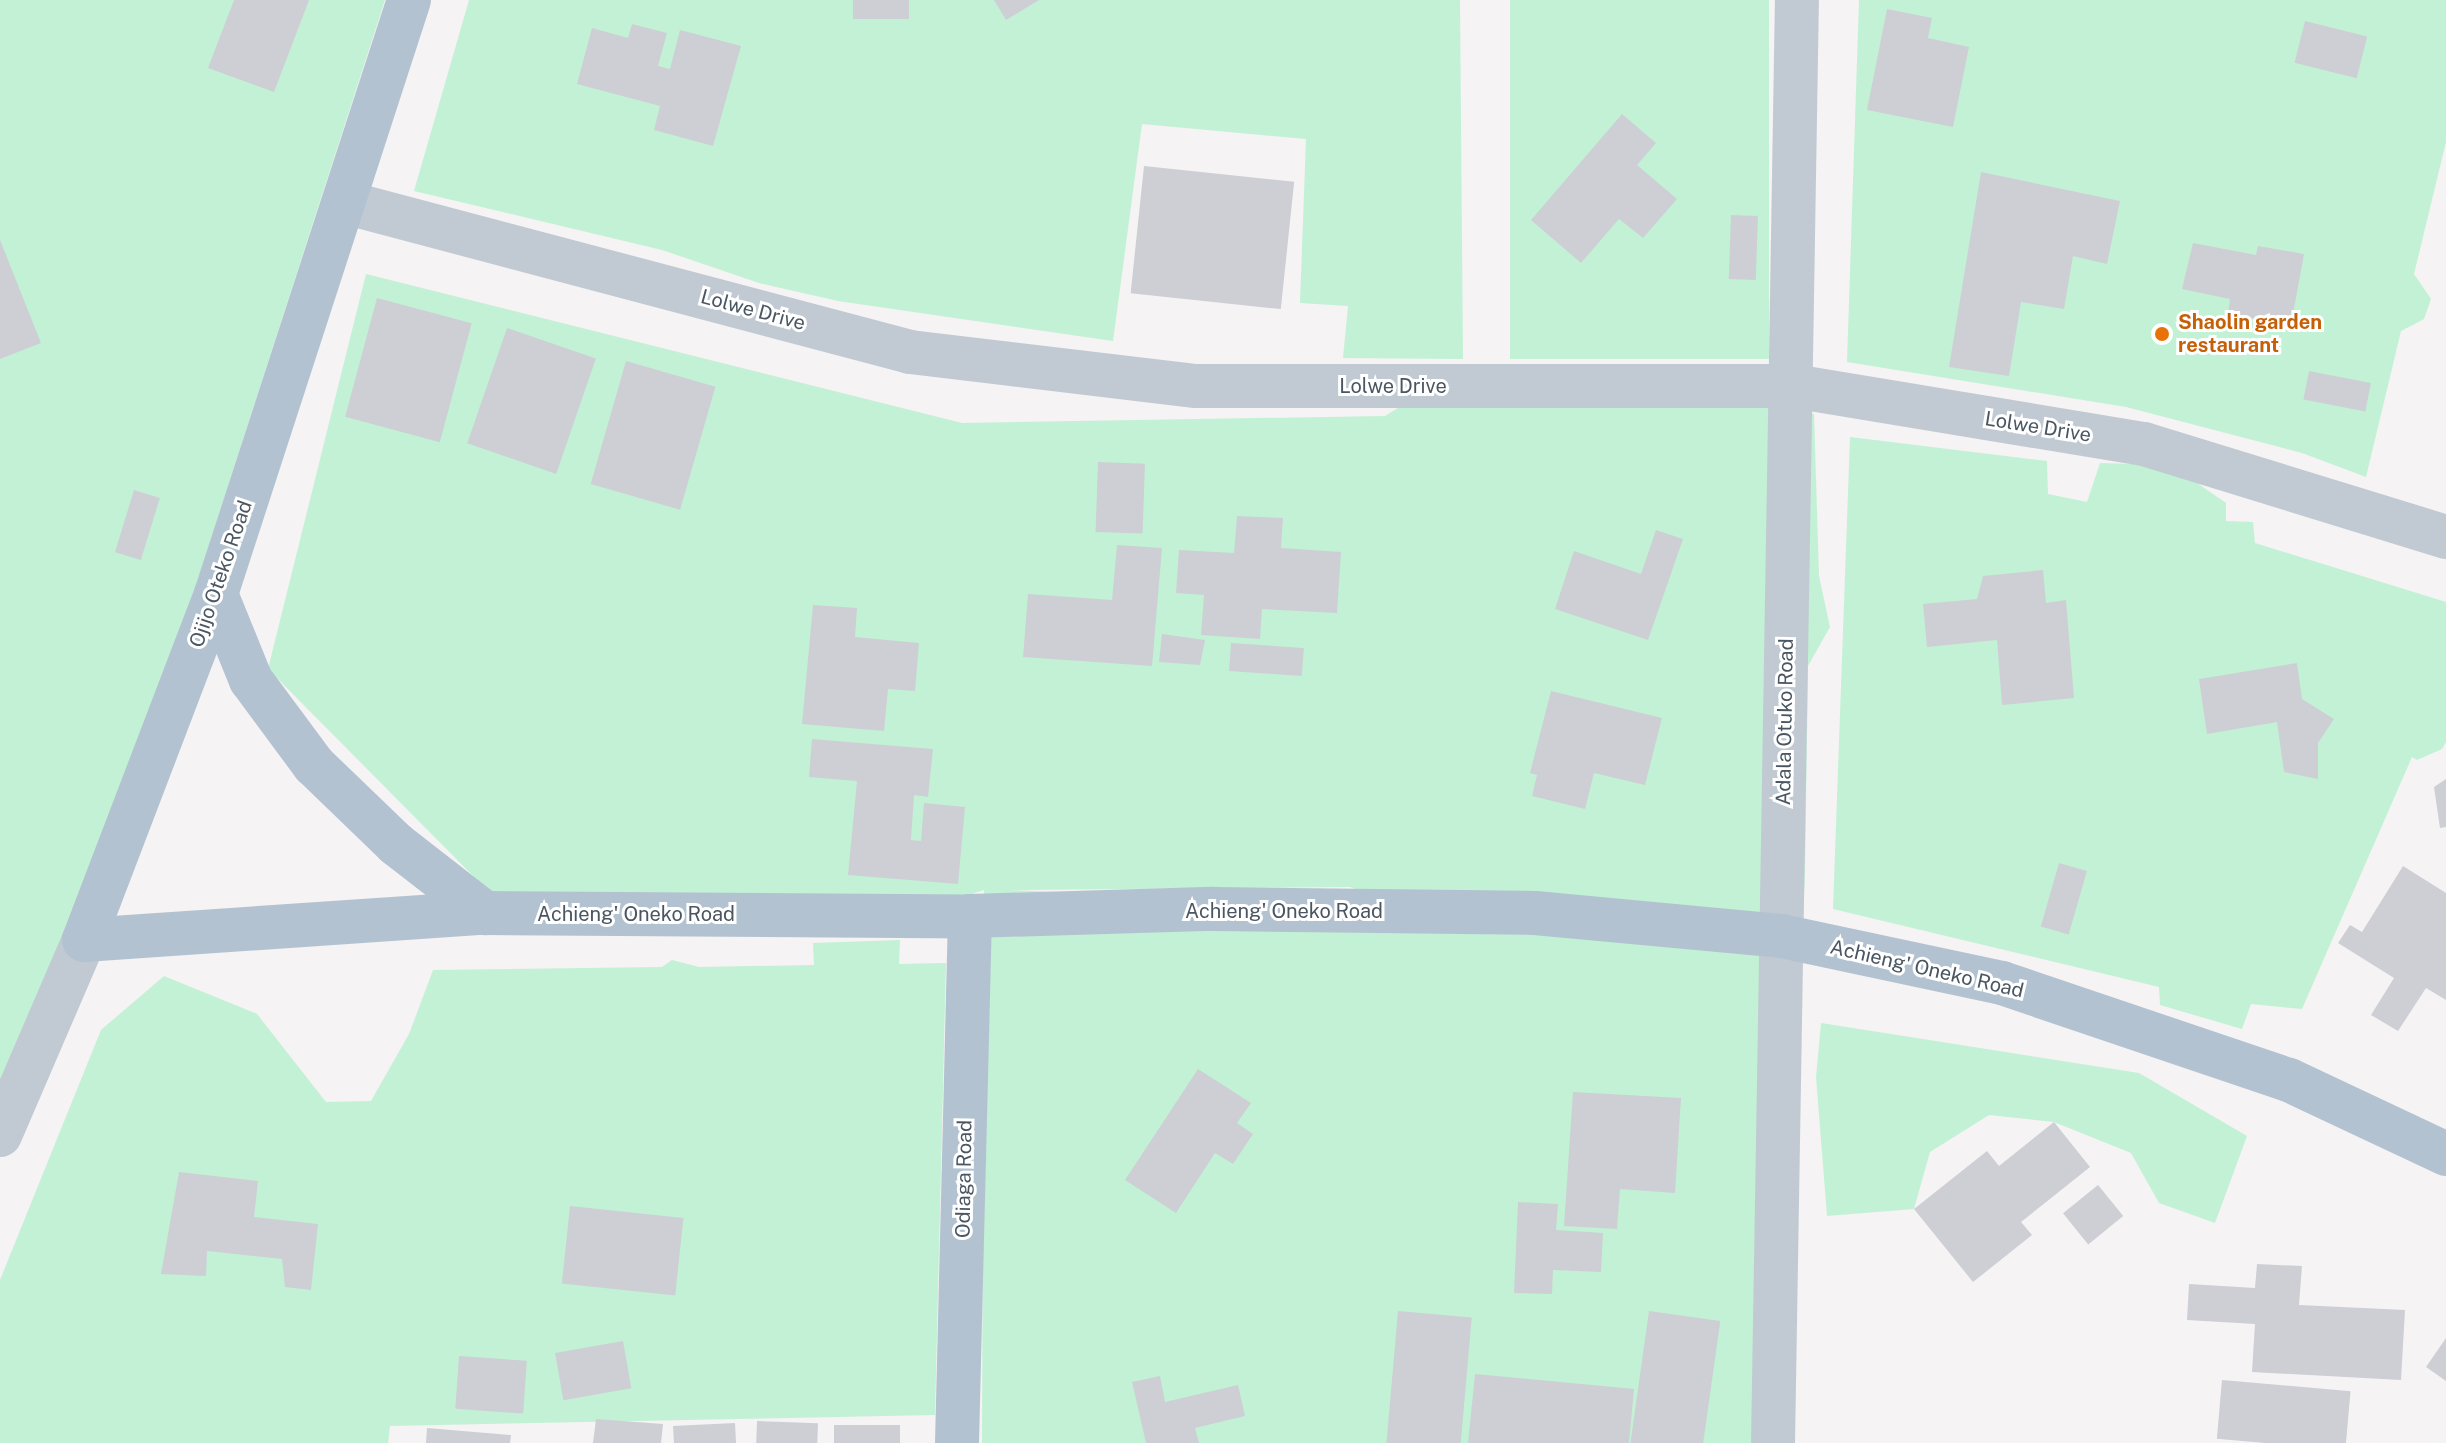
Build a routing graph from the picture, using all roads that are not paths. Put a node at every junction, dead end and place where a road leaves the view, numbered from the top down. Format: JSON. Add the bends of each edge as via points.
{"nodes":[{"id":1,"x":409,"y":0,"type":"edge"},
{"id":2,"x":1797,"y":0,"type":"edge"},
{"id":3,"x":344,"y":202,"type":"junction"},
{"id":4,"x":1793,"y":386,"type":"junction"},
{"id":5,"x":2446,"y":537,"type":"edge"},
{"id":6,"x":216,"y":594,"type":"junction"},
{"id":7,"x":485,"y":913,"type":"junction"},
{"id":8,"x":970,"y":916,"type":"junction"},
{"id":9,"x":1781,"y":936,"type":"junction"},
{"id":10,"x":84,"y":940,"type":"junction"},
{"id":11,"x":0,"y":1135,"type":"edge"},
{"id":12,"x":2446,"y":1154,"type":"edge"},
{"id":13,"x":957,"y":1443,"type":"edge"},
{"id":14,"x":1773,"y":1443,"type":"edge"}],
"edges":[{"from":1,"to":3,"type":"main road","name":"Ojijo Oteko Road"},
{"from":2,"to":4,"type":"street","name":"Adala Otuko Road"},
{"from":3,"to":4,"type":"street","name":"Lolwe Drive","via":[[910,352],[1196,386]]},
{"from":3,"to":6,"type":"main road","name":"Ojijo Oteko Road"},
{"from":4,"to":5,"type":"street","name":"Lolwe Drive","via":[[2144,444]]},
{"from":4,"to":9,"type":"street","name":"Adala Otuko Road"},
{"from":6,"to":7,"type":"main road","via":[[251,680],[314,765],[396,844]]},
{"from":6,"to":10,"type":"main road","name":"Ojijo Oteko Road"},
{"from":7,"to":8,"type":"main road","name":"Achieng' Oneko Road"},
{"from":7,"to":10,"type":"main road","name":"Achieng' Oneko Road"},
{"from":8,"to":9,"type":"main road","name":"Achieng' Oneko Road","via":[[1213,909],[1535,913]]},
{"from":8,"to":13,"type":"main road","name":"Odiaga Road"},
{"from":9,"to":12,"type":"main road","name":"Achieng' Oneko Road","via":[[2002,983],[2289,1080]]},
{"from":9,"to":14,"type":"street","name":"Adala Otuko Road"},
{"from":10,"to":11,"type":"street","name":"Ojijo Oteko Road"}]}
